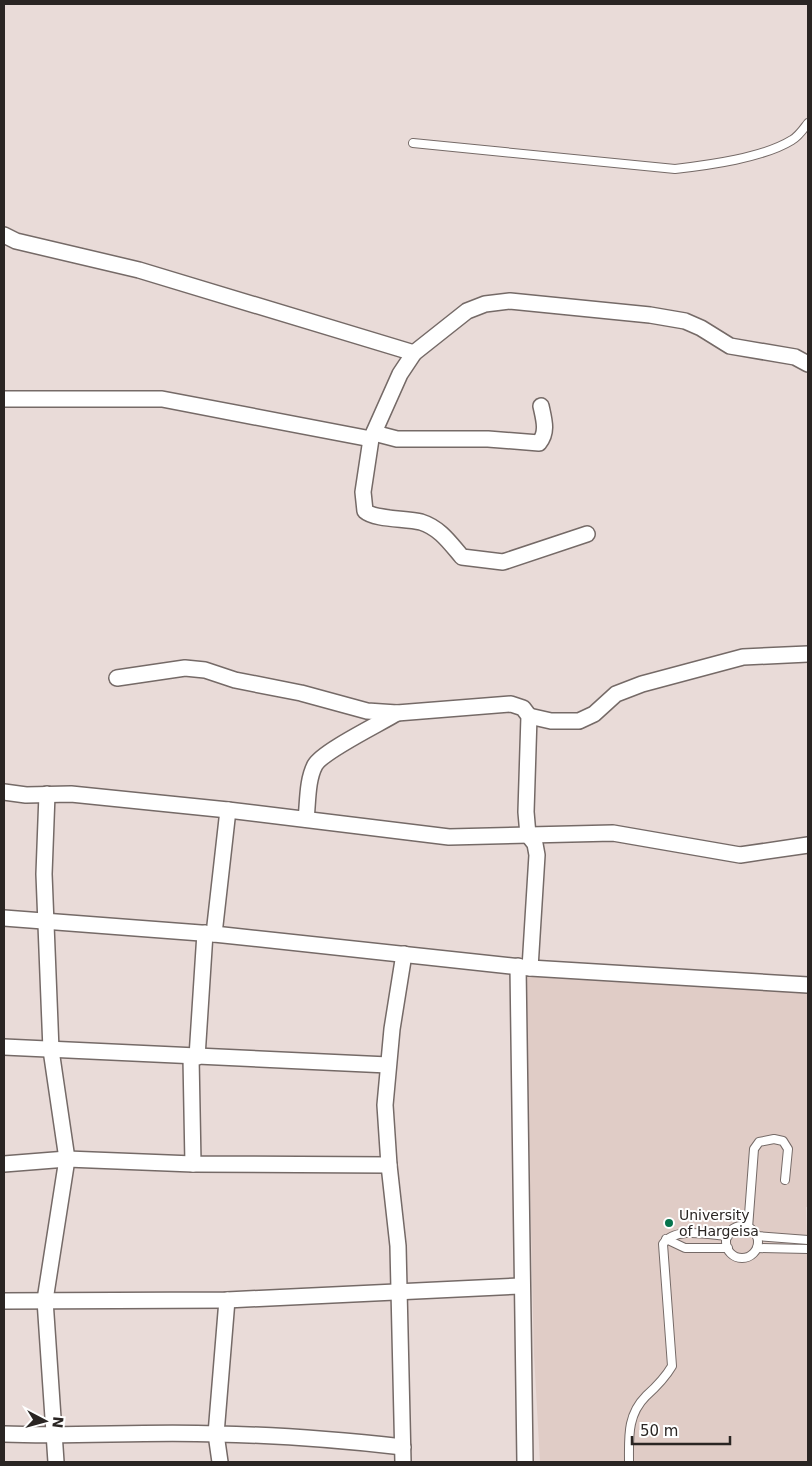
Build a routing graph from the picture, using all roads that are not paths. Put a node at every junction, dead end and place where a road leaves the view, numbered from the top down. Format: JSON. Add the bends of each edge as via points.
{"nodes":[{"id":1,"x":808,"y":123,"type":"edge"},
{"id":2,"x":414,"y":143,"type":"dead end"},
{"id":3,"x":8,"y":239,"type":"edge"},
{"id":4,"x":414,"y":353,"type":"junction"},
{"id":5,"x":808,"y":364,"type":"edge"},
{"id":6,"x":4,"y":399,"type":"edge"},
{"id":7,"x":542,"y":406,"type":"dead end"},
{"id":8,"x":373,"y":436,"type":"junction"},
{"id":9,"x":587,"y":534,"type":"dead end"},
{"id":10,"x":808,"y":654,"type":"edge"},
{"id":11,"x":118,"y":678,"type":"dead end"},
{"id":12,"x":397,"y":713,"type":"junction"},
{"id":13,"x":529,"y":716,"type":"junction"},
{"id":14,"x":4,"y":792,"type":"edge"},
{"id":15,"x":46,"y":794,"type":"junction"},
{"id":16,"x":228,"y":810,"type":"junction"},
{"id":17,"x":306,"y":819,"type":"junction"},
{"id":18,"x":528,"y":835,"type":"junction"},
{"id":19,"x":808,"y":845,"type":"edge"},
{"id":20,"x":4,"y":918,"type":"edge"},
{"id":21,"x":45,"y":921,"type":"junction"},
{"id":22,"x":210,"y":933,"type":"junction"},
{"id":23,"x":404,"y":954,"type":"junction"},
{"id":24,"x":524,"y":967,"type":"junction"},
{"id":25,"x":808,"y":985,"type":"edge"},
{"id":26,"x":4,"y":1047,"type":"edge"},
{"id":27,"x":52,"y":1050,"type":"junction"},
{"id":28,"x":194,"y":1057,"type":"junction"},
{"id":29,"x":388,"y":1065,"type":"junction"},
{"id":30,"x":67,"y":1159,"type":"junction"},
{"id":31,"x":4,"y":1164,"type":"edge"},
{"id":32,"x":193,"y":1164,"type":"junction"},
{"id":33,"x":389,"y":1165,"type":"junction"},
{"id":34,"x":785,"y":1180,"type":"dead end"},
{"id":35,"x":748,"y":1228,"type":"junction"},
{"id":36,"x":728,"y":1236,"type":"junction"},
{"id":37,"x":757,"y":1236,"type":"junction"},
{"id":38,"x":666,"y":1239,"type":"junction"},
{"id":39,"x":808,"y":1240,"type":"edge"},
{"id":40,"x":728,"y":1248,"type":"junction"},
{"id":41,"x":756,"y":1248,"type":"junction"},
{"id":42,"x":808,"y":1249,"type":"edge"},
{"id":43,"x":520,"y":1286,"type":"junction"},
{"id":44,"x":398,"y":1293,"type":"junction"},
{"id":45,"x":46,"y":1300,"type":"junction"},
{"id":46,"x":227,"y":1300,"type":"junction"},
{"id":47,"x":4,"y":1301,"type":"edge"},
{"id":48,"x":4,"y":1434,"type":"edge"},
{"id":49,"x":216,"y":1434,"type":"junction"},
{"id":50,"x":54,"y":1436,"type":"junction"},
{"id":51,"x":403,"y":1447,"type":"junction"},
{"id":52,"x":56,"y":1462,"type":"edge"},
{"id":53,"x":220,"y":1462,"type":"edge"},
{"id":54,"x":403,"y":1462,"type":"edge"},
{"id":55,"x":525,"y":1462,"type":"edge"},
{"id":56,"x":630,"y":1462,"type":"edge"}],
"edges":[{"from":1,"to":2,"type":"lane","via":[[794,139],[773,149],[711,165],[675,169]]},
{"from":3,"to":4,"type":"street","via":[[139,270]]},
{"from":4,"to":5,"type":"street","via":[[467,311],[485,304],[510,301],[685,321],[730,346],[795,357]]},
{"from":4,"to":8,"type":"street","via":[[400,374]]},
{"from":6,"to":8,"type":"street","via":[[162,398]]},
{"from":7,"to":8,"type":"street","via":[[544,437],[538,443]]},
{"from":8,"to":9,"type":"street","via":[[363,492],[365,511],[375,516],[422,522],[439,530],[462,557],[503,562]]},
{"from":10,"to":13,"type":"street","via":[[743,657],[642,684],[616,694],[594,714],[579,721]]},
{"from":11,"to":12,"type":"street","via":[[184,668],[205,670],[368,711]]},
{"from":12,"to":13,"type":"street","via":[[511,704],[523,708]]},
{"from":12,"to":17,"type":"street","via":[[318,761],[311,779]]},
{"from":13,"to":18,"type":"street"},
{"from":14,"to":15,"type":"street"},
{"from":15,"to":16,"type":"street"},
{"from":15,"to":21,"type":"street"},
{"from":16,"to":17,"type":"street"},
{"from":16,"to":22,"type":"street"},
{"from":17,"to":18,"type":"street","via":[[449,837]]},
{"from":18,"to":19,"type":"street","via":[[629,834],[740,855]]},
{"from":18,"to":24,"type":"street","via":[[537,855]]},
{"from":20,"to":21,"type":"street"},
{"from":21,"to":22,"type":"street"},
{"from":21,"to":27,"type":"street"},
{"from":22,"to":23,"type":"street"},
{"from":22,"to":28,"type":"street"},
{"from":23,"to":24,"type":"street"},
{"from":23,"to":29,"type":"street"},
{"from":24,"to":25,"type":"street"},
{"from":24,"to":43,"type":"street"},
{"from":26,"to":27,"type":"street"},
{"from":27,"to":28,"type":"street"},
{"from":27,"to":30,"type":"street"},
{"from":28,"to":29,"type":"street"},
{"from":28,"to":32,"type":"street"},
{"from":29,"to":33,"type":"street","via":[[385,1106]]},
{"from":30,"to":31,"type":"street"},
{"from":30,"to":32,"type":"street"},
{"from":30,"to":45,"type":"street"},
{"from":32,"to":33,"type":"street"},
{"from":33,"to":44,"type":"street","via":[[398,1246]]},
{"from":34,"to":35,"type":"lane","via":[[788,1149],[783,1141],[759,1142],[754,1149]]},
{"from":35,"to":36,"type":"lane","via":[[736,1228]]},
{"from":35,"to":37,"type":"lane"},
{"from":36,"to":38,"type":"lane","via":[[686,1233]]},
{"from":36,"to":40,"type":"lane"},
{"from":37,"to":39,"type":"lane"},
{"from":37,"to":41,"type":"lane"},
{"from":38,"to":40,"type":"lane","via":[[685,1248]]},
{"from":38,"to":56,"type":"lane","via":[[663,1252],[672,1366],[667,1376],[633,1413],[629,1428]]},
{"from":40,"to":41,"type":"lane","via":[[736,1257],[742,1258],[753,1254]]},
{"from":41,"to":42,"type":"lane"},
{"from":43,"to":44,"type":"street"},
{"from":43,"to":55,"type":"street"},
{"from":44,"to":46,"type":"street"},
{"from":44,"to":51,"type":"street"},
{"from":45,"to":46,"type":"street"},
{"from":45,"to":47,"type":"street"},
{"from":45,"to":50,"type":"street"},
{"from":46,"to":49,"type":"street"},
{"from":48,"to":50,"type":"street"},
{"from":49,"to":50,"type":"street"},
{"from":49,"to":51,"type":"street","via":[[340,1440]]},
{"from":49,"to":53,"type":"street"},
{"from":50,"to":52,"type":"street"},
{"from":51,"to":54,"type":"street"}]}
